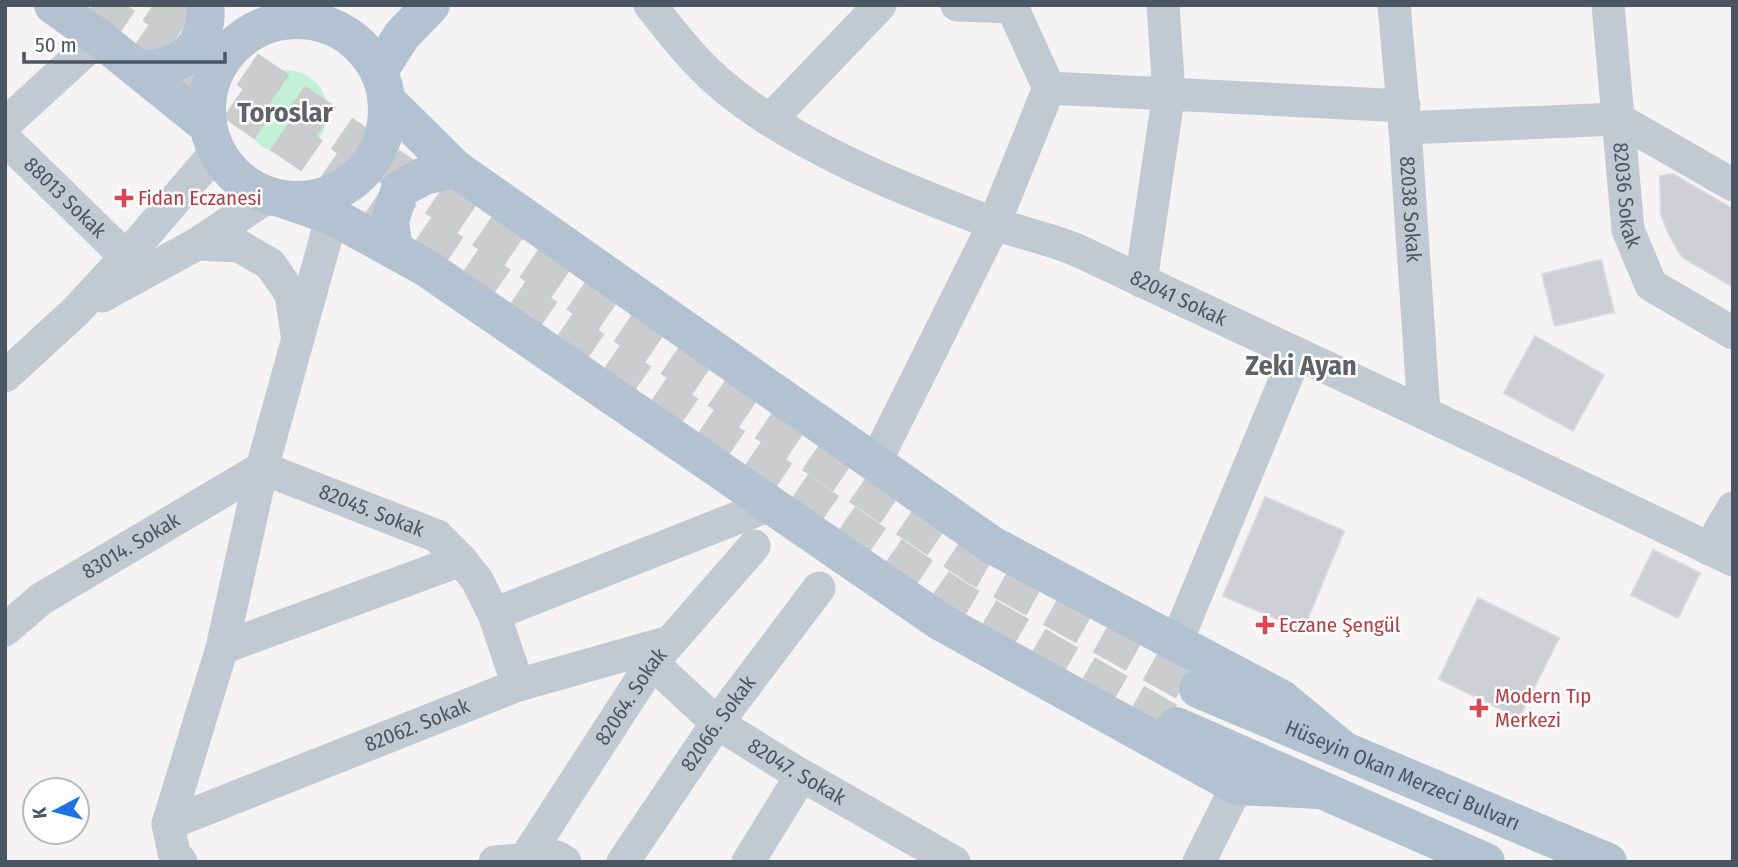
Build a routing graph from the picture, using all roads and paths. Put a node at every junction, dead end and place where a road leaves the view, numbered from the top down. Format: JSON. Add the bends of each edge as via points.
{"nodes":[{"id":1,"x":53,"y":5,"type":"edge"},
{"id":2,"x":205,"y":5,"type":"edge"},
{"id":3,"x":215,"y":5,"type":"edge"},
{"id":4,"x":431,"y":5,"type":"edge"},
{"id":5,"x":650,"y":5,"type":"edge"},
{"id":6,"x":880,"y":5,"type":"edge"},
{"id":7,"x":957,"y":5,"type":"edge"},
{"id":8,"x":1163,"y":5,"type":"edge"},
{"id":9,"x":1394,"y":5,"type":"edge"},
{"id":10,"x":1608,"y":5,"type":"edge"},
{"id":11,"x":339,"y":14,"type":"edge"},
{"id":12,"x":270,"y":23,"type":"junction"},
{"id":13,"x":99,"y":38,"type":"junction"},
{"id":14,"x":138,"y":69,"type":"junction"},
{"id":15,"x":384,"y":87,"type":"junction"},
{"id":16,"x":1049,"y":88,"type":"junction"},
{"id":17,"x":1169,"y":93,"type":"junction"},
{"id":18,"x":1405,"y":117,"type":"junction"},
{"id":19,"x":1618,"y":119,"type":"junction"},
{"id":20,"x":769,"y":120,"type":"junction"},
{"id":21,"x":5,"y":124,"type":"edge"},
{"id":22,"x":5,"y":139,"type":"edge"},
{"id":23,"x":213,"y":139,"type":"junction"},
{"id":24,"x":456,"y":169,"type":"junction"},
{"id":25,"x":1733,"y":185,"type":"edge"},
{"id":26,"x":277,"y":198,"type":"junction"},
{"id":27,"x":332,"y":216,"type":"junction"},
{"id":28,"x":994,"y":224,"type":"junction"},
{"id":29,"x":197,"y":244,"type":"junction"},
{"id":30,"x":394,"y":250,"type":"junction"},
{"id":31,"x":127,"y":257,"type":"junction"},
{"id":32,"x":1141,"y":281,"type":"junction"},
{"id":33,"x":76,"y":311,"type":"junction"},
{"id":34,"x":1733,"y":333,"type":"edge"},
{"id":35,"x":298,"y":339,"type":"junction"},
{"id":36,"x":1296,"y":354,"type":"junction"},
{"id":37,"x":5,"y":376,"type":"edge"},
{"id":38,"x":1424,"y":412,"type":"junction"},
{"id":39,"x":875,"y":463,"type":"junction"},
{"id":40,"x":262,"y":468,"type":"junction"},
{"id":41,"x":770,"y":505,"type":"junction"},
{"id":42,"x":1733,"y":508,"type":"edge"},
{"id":43,"x":754,"y":546,"type":"dead end"},
{"id":44,"x":1721,"y":554,"type":"edge"},
{"id":45,"x":461,"y":560,"type":"junction"},
{"id":46,"x":819,"y":588,"type":"dead end"},
{"id":47,"x":494,"y":614,"type":"junction"},
{"id":48,"x":5,"y":629,"type":"edge"},
{"id":49,"x":1176,"y":643,"type":"junction"},
{"id":50,"x":222,"y":648,"type":"junction"},
{"id":51,"x":661,"y":652,"type":"junction"},
{"id":52,"x":519,"y":685,"type":"junction"},
{"id":53,"x":1198,"y":689,"type":"tunnel mouth"},
{"id":54,"x":717,"y":723,"type":"junction"},
{"id":55,"x":1176,"y":726,"type":"tunnel mouth"},
{"id":56,"x":1341,"y":748,"type":"junction"},
{"id":57,"x":801,"y":776,"type":"junction"},
{"id":58,"x":1237,"y":786,"type":"junction"},
{"id":59,"x":1320,"y":790,"type":"junction"},
{"id":60,"x":168,"y":824,"type":"junction"},
{"id":61,"x":510,"y":860,"type":"edge"},
{"id":62,"x":181,"y":862,"type":"edge"},
{"id":63,"x":565,"y":862,"type":"edge"},
{"id":64,"x":623,"y":862,"type":"edge"},
{"id":65,"x":748,"y":862,"type":"edge"},
{"id":66,"x":954,"y":862,"type":"edge"},
{"id":67,"x":1199,"y":862,"type":"edge"},
{"id":68,"x":1486,"y":862,"type":"edge"},
{"id":69,"x":1608,"y":862,"type":"edge"}],
"edges":[{"from":1,"to":13,"type":"main road"},
{"from":2,"to":14,"type":"main road","via":[[204,31],[191,52],[166,66]]},
{"from":3,"to":12,"type":"main road"},
{"from":4,"to":15,"type":"main road","via":[[401,35]]},
{"from":5,"to":20,"type":"street","name":"82041 Sokak","via":[[714,79]]},
{"from":6,"to":20,"type":"street"},
{"from":7,"to":16,"type":"street","via":[[1012,7]]},
{"from":8,"to":17,"type":"street"},
{"from":9,"to":18,"type":"street","name":"82038 Sokak"},
{"from":10,"to":19,"type":"street","name":"82036 Sokak"},
{"from":11,"to":12,"type":"main road"},
{"from":11,"to":15,"type":"main road","via":[[346,33],[365,50]]},
{"from":12,"to":23,"type":"main road","via":[[227,52],[214,75],[208,100]]},
{"from":13,"to":14,"type":"main road"},
{"from":13,"to":21,"type":"street"},
{"from":14,"to":23,"type":"main road"},
{"from":15,"to":24,"type":"main road"},
{"from":15,"to":26,"type":"main road","via":[[386,129],[376,155],[360,176],[338,191],[312,199]]},
{"from":16,"to":17,"type":"street"},
{"from":16,"to":28,"type":"street"},
{"from":17,"to":18,"type":"street"},
{"from":17,"to":32,"type":"street"},
{"from":18,"to":19,"type":"street"},
{"from":18,"to":38,"type":"street","name":"82038 Sokak"},
{"from":19,"to":25,"type":"street"},
{"from":19,"to":34,"type":"street","name":"82036 Sokak","via":[[1628,230],[1651,285]]},
{"from":20,"to":28,"type":"street","name":"82041 Sokak","via":[[855,166]]},
{"from":22,"to":31,"type":"street","name":"88013 Sokak"},
{"from":23,"to":26,"type":"main road","via":[[246,187]]},
{"from":23,"to":31,"type":"street"},
{"from":24,"to":30,"type":"main road","via":[[424,176],[400,189],[390,221]]},
{"from":24,"to":39,"type":"main road"},
{"from":26,"to":27,"type":"main road"},
{"from":26,"to":29,"type":"street"},
{"from":27,"to":30,"type":"main road"},
{"from":27,"to":35,"type":"street"},
{"from":28,"to":32,"type":"street","name":"82041 Sokak","via":[[1076,250]]},
{"from":28,"to":39,"type":"street"},
{"from":29,"to":33,"type":"street"},
{"from":29,"to":35,"type":"street","via":[[239,246],[270,264],[291,294]]},
{"from":30,"to":41,"type":"main road"},
{"from":31,"to":33,"type":"street"},
{"from":32,"to":36,"type":"street","name":"82041 Sokak"},
{"from":33,"to":37,"type":"street"},
{"from":35,"to":40,"type":"street"},
{"from":36,"to":38,"type":"street","name":"82041 Sokak"},
{"from":36,"to":49,"type":"street"},
{"from":38,"to":44,"type":"street","name":"82041 Sokak"},
{"from":39,"to":49,"type":"main road","via":[[992,545]]},
{"from":40,"to":45,"type":"street","name":"82045. Sokak","via":[[437,536]]},
{"from":40,"to":48,"type":"street","name":"83014. Sokak","via":[[41,599]]},
{"from":40,"to":50,"type":"street"},
{"from":41,"to":47,"type":"street"},
{"from":41,"to":58,"type":"main road","via":[[941,622]]},
{"from":42,"to":44,"type":"street"},
{"from":43,"to":51,"type":"street","name":"82064. Sokak"},
{"from":45,"to":47,"type":"street","name":"82045. Sokak"},
{"from":45,"to":50,"type":"street"},
{"from":46,"to":54,"type":"street","name":"82066. Sokak"},
{"from":47,"to":52,"type":"street","name":"82045. Sokak"},
{"from":49,"to":56,"type":"main road","via":[[1282,699]]},
{"from":50,"to":60,"type":"street"},
{"from":51,"to":52,"type":"street","name":"82062. Sokak"},
{"from":51,"to":54,"type":"street","name":"82047. Sokak"},
{"from":51,"to":61,"type":"street","name":"82064. Sokak"},
{"from":52,"to":60,"type":"street","name":"82062. Sokak"},
{"from":53,"to":56,"type":"main road","name":"Hüseyin Okan Merzeci Bulvarı"},
{"from":54,"to":57,"type":"street","name":"82047. Sokak"},
{"from":54,"to":64,"type":"street","name":"82066. Sokak"},
{"from":55,"to":59,"type":"main road"},
{"from":56,"to":69,"type":"main road","name":"Hüseyin Okan Merzeci Bulvarı"},
{"from":57,"to":65,"type":"street"},
{"from":57,"to":66,"type":"street","name":"82047. Sokak"},
{"from":58,"to":59,"type":"main road"},
{"from":58,"to":67,"type":"street"},
{"from":59,"to":68,"type":"main road"},
{"from":60,"to":62,"type":"street","via":[[174,853]]},
{"from":61,"to":63,"type":"street","via":[[557,856]]}]}
